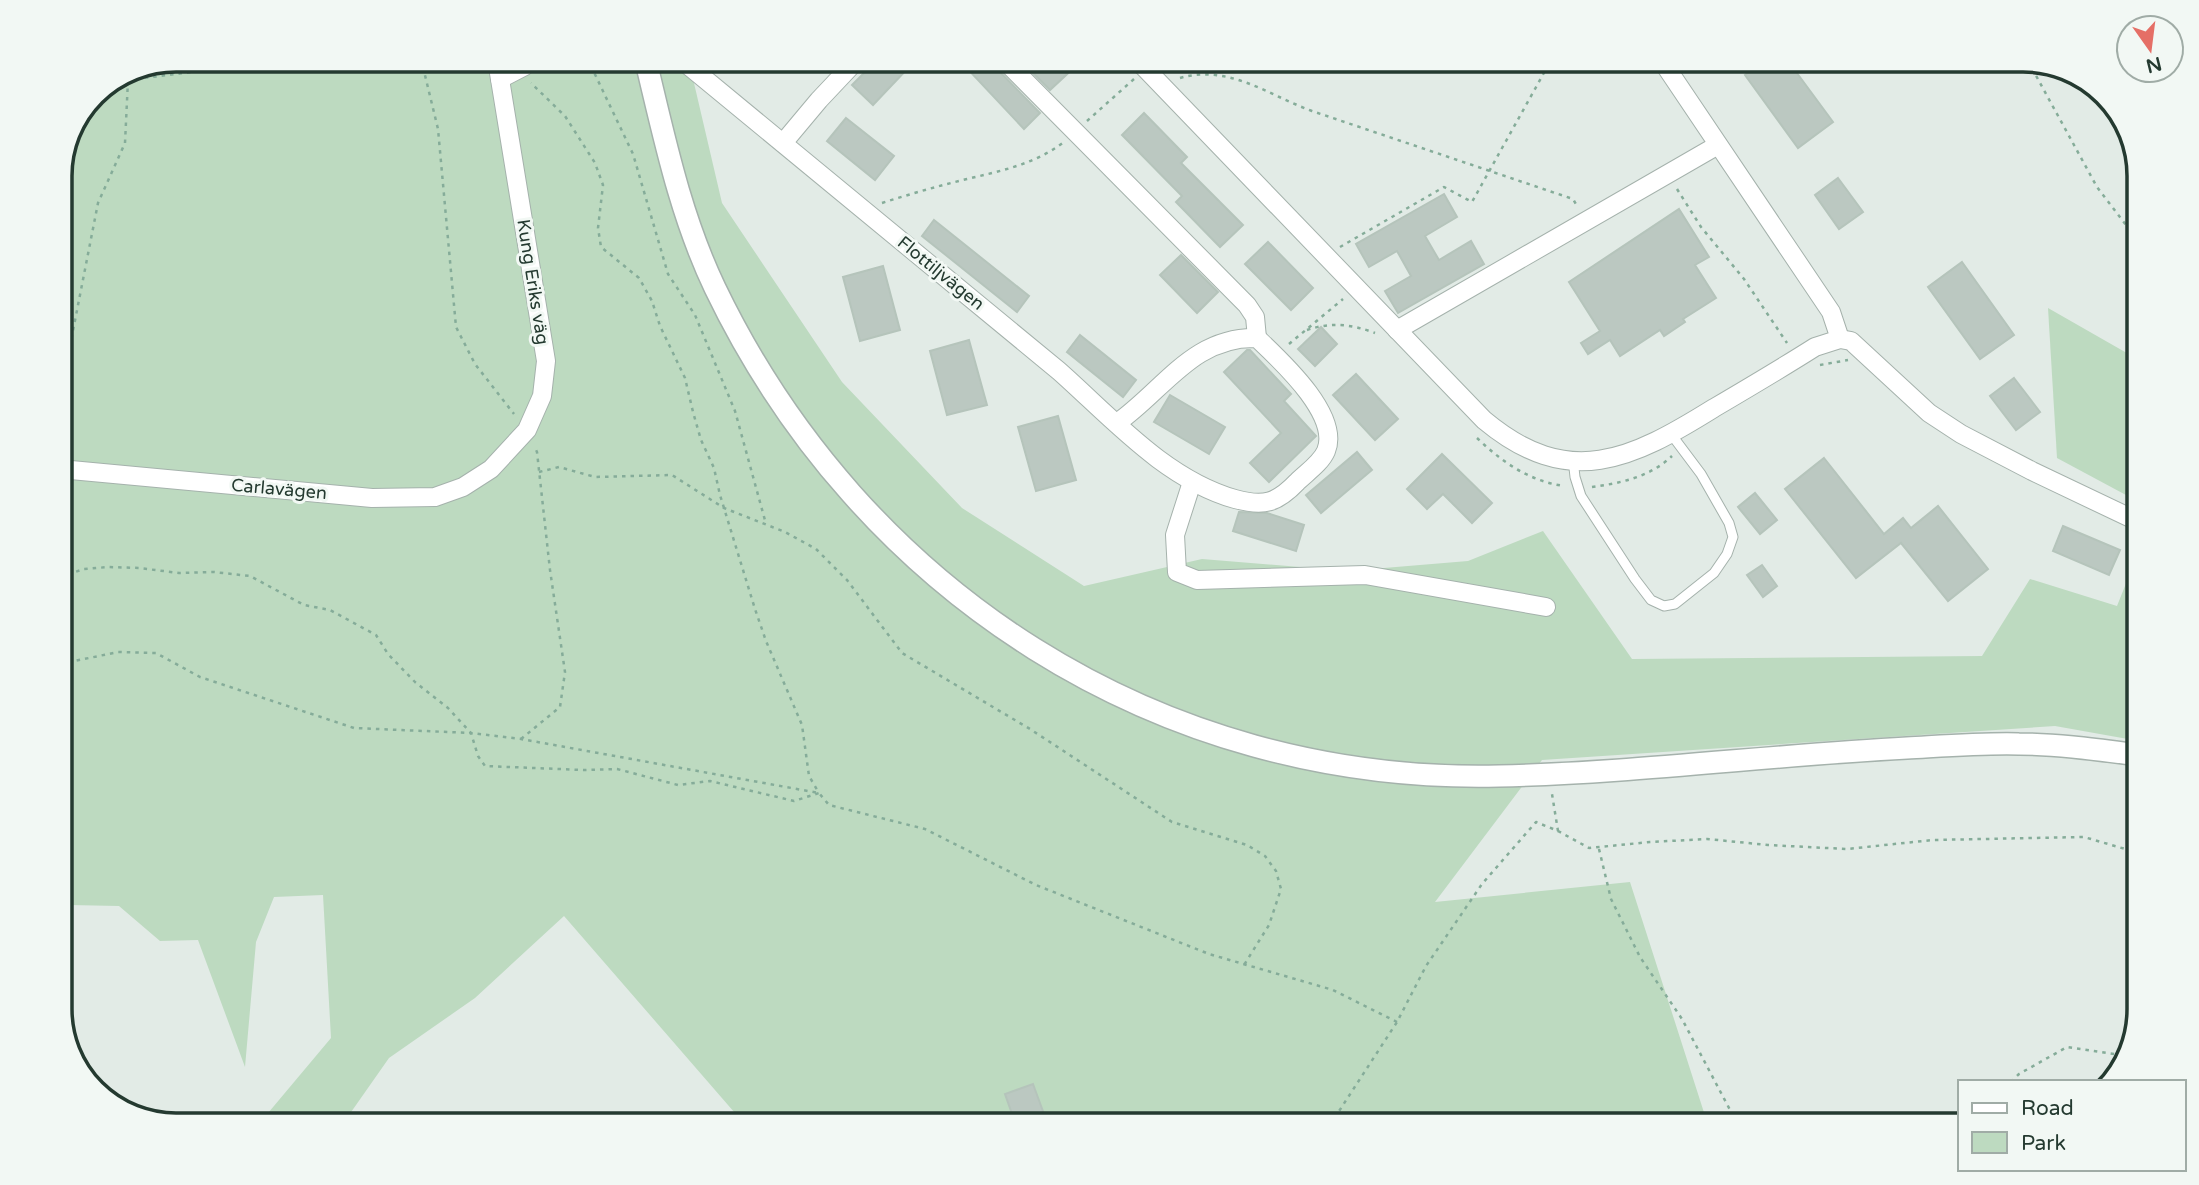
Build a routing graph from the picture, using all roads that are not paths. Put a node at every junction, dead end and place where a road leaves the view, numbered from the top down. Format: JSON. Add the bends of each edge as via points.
{"nodes":[{"id":1,"x":648,"y":72,"type":"edge"},
{"id":2,"x":696,"y":72,"type":"edge"},
{"id":3,"x":845,"y":72,"type":"edge"},
{"id":4,"x":1016,"y":72,"type":"edge"},
{"id":5,"x":1139,"y":72,"type":"edge"},
{"id":6,"x":1669,"y":72,"type":"edge"},
{"id":7,"x":499,"y":73,"type":"edge"},
{"id":8,"x":783,"y":143,"type":"junction"},
{"id":9,"x":1718,"y":145,"type":"junction"},
{"id":10,"x":1397,"y":330,"type":"junction"},
{"id":11,"x":1256,"y":338,"type":"junction"},
{"id":12,"x":1840,"y":338,"type":"junction"},
{"id":13,"x":1117,"y":423,"type":"junction"},
{"id":14,"x":1676,"y":441,"type":"junction"},
{"id":15,"x":1573,"y":459,"type":"junction"},
{"id":16,"x":491,"y":469,"type":"joint"},
{"id":17,"x":72,"y":470,"type":"edge"},
{"id":18,"x":1192,"y":482,"type":"junction"},
{"id":19,"x":2127,"y":517,"type":"edge"},
{"id":20,"x":1546,"y":607,"type":"dead end"},
{"id":21,"x":2127,"y":754,"type":"edge"}],
"edges":[{"from":1,"to":21,"type":"street","via":[[678,191],[715,288],[796,423],[838,478],[878,525],[969,604],[1093,682],[1177,721],[1286,755],[1401,773],[1554,773],[1965,745],[2021,744]]},
{"from":2,"to":8,"type":"street","name":"Flottiljvägen"},
{"from":3,"to":8,"type":"street"},
{"from":4,"to":11,"type":"street","via":[[1247,305],[1255,317]]},
{"from":5,"to":10,"type":"street","via":[[1160,84]]},
{"from":6,"to":9,"type":"street"},
{"from":7,"to":16,"type":"street","name":"Kung Eriks väg","via":[[546,361],[542,396],[527,430]]},
{"from":8,"to":13,"type":"street","name":"Flottiljvägen"},
{"from":9,"to":10,"type":"street"},
{"from":9,"to":12,"type":"street","via":[[1831,312]]},
{"from":10,"to":15,"type":"street","via":[[1507,439],[1530,451]]},
{"from":11,"to":13,"type":"street","via":[[1220,342],[1200,353]]},
{"from":11,"to":18,"type":"street","via":[[1319,406],[1327,427],[1325,454],[1275,501],[1235,499]]},
{"from":12,"to":14,"type":"street","via":[[1815,347],[1802,363]]},
{"from":12,"to":19,"type":"street","via":[[1851,341],[1929,413],[1961,434]]},
{"from":13,"to":18,"type":"street","name":"Flottiljvägen"},
{"from":14,"to":15,"type":"street","via":[[1611,459]]},
{"from":14,"to":15,"type":"lane","via":[[1701,474],[1733,537],[1714,573],[1675,604],[1664,606],[1651,600],[1590,510]]},
{"from":16,"to":17,"type":"street","name":"Carlavägen","via":[[463,487],[435,497],[372,498]]},
{"from":18,"to":20,"type":"street","via":[[1175,535],[1177,572],[1197,580],[1365,575]]}]}
